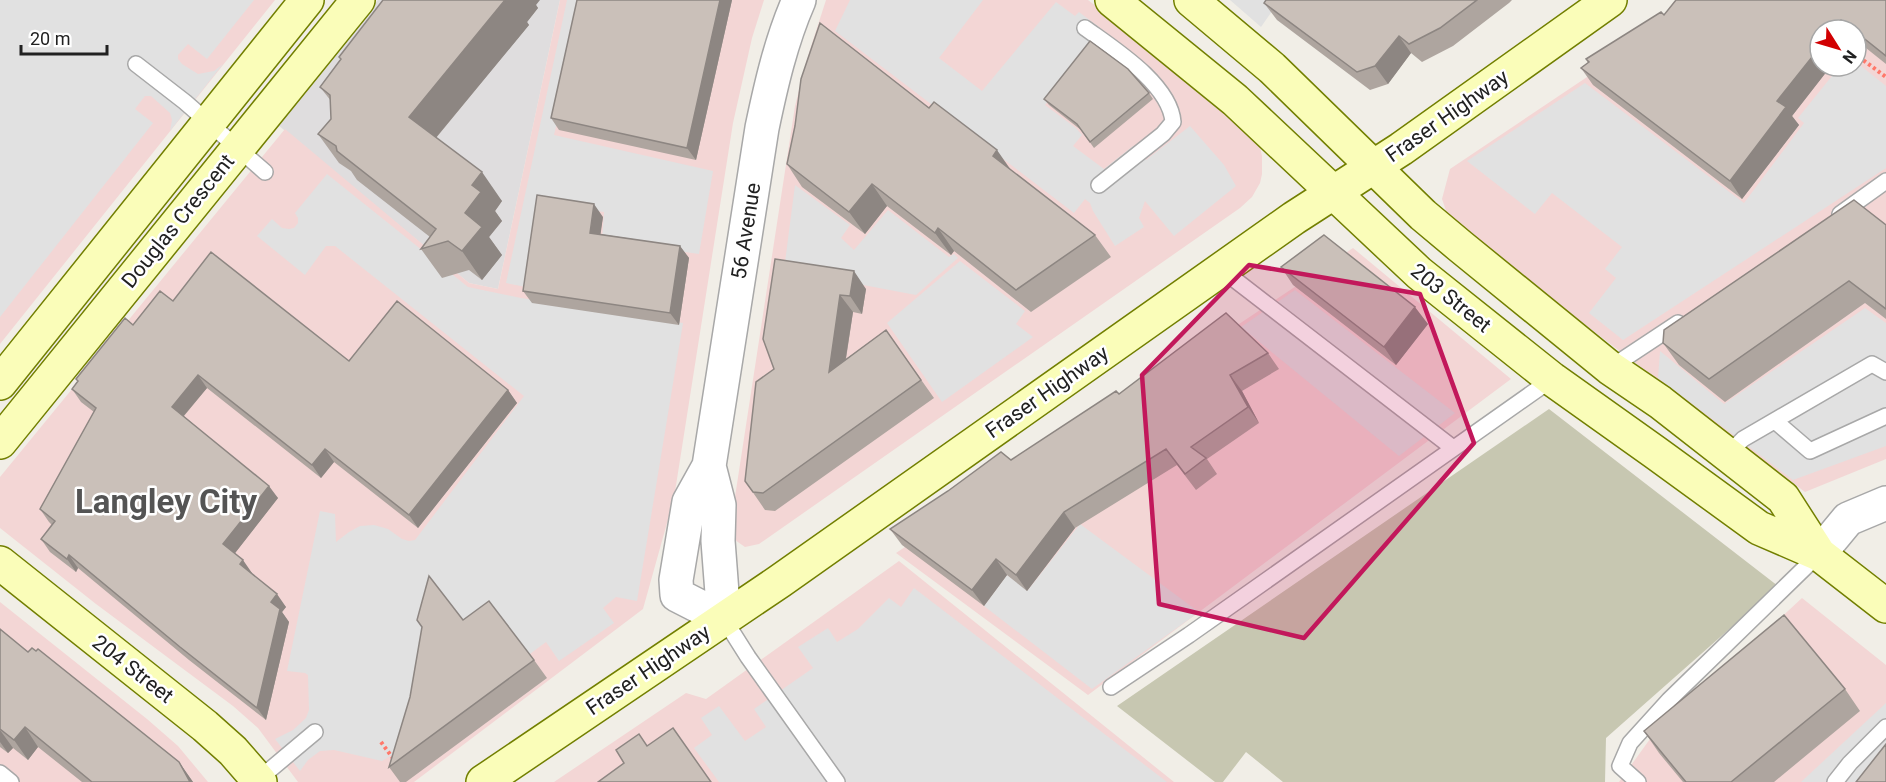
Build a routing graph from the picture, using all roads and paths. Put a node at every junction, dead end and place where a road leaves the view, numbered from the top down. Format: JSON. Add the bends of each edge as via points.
{"nodes":[{"id":1,"x":307,"y":0,"type":"edge"},
{"id":2,"x":358,"y":0,"type":"edge"},
{"id":3,"x":799,"y":0,"type":"edge"},
{"id":4,"x":1112,"y":0,"type":"edge"},
{"id":5,"x":1191,"y":0,"type":"edge"},
{"id":6,"x":1610,"y":0,"type":"edge"},
{"id":7,"x":1085,"y":28,"type":"dead end"},
{"id":8,"x":136,"y":64,"type":"dead end"},
{"id":9,"x":1868,"y":64,"type":"edge"},
{"id":10,"x":1886,"y":77,"type":"edge"},
{"id":11,"x":208,"y":122,"type":"junction"},
{"id":12,"x":238,"y":148,"type":"junction"},
{"id":13,"x":1373,"y":166,"type":"junction"},
{"id":14,"x":265,"y":172,"type":"dead end"},
{"id":15,"x":1886,"y":181,"type":"edge"},
{"id":16,"x":1099,"y":185,"type":"dead end"},
{"id":17,"x":1334,"y":192,"type":"junction"},
{"id":18,"x":1831,"y":220,"type":"edge"},
{"id":19,"x":1221,"y":269,"type":"junction"},
{"id":20,"x":1690,"y":316,"type":"edge"},
{"id":21,"x":1610,"y":368,"type":"junction"},
{"id":22,"x":1886,"y":372,"type":"edge"},
{"id":23,"x":1552,"y":380,"type":"junction"},
{"id":24,"x":0,"y":383,"type":"edge"},
{"id":25,"x":1886,"y":416,"type":"edge"},
{"id":26,"x":1775,"y":421,"type":"junction"},
{"id":27,"x":0,"y":442,"type":"edge"},
{"id":28,"x":1453,"y":448,"type":"junction"},
{"id":29,"x":1727,"y":455,"type":"junction"},
{"id":30,"x":709,"y":466,"type":"junction"},
{"id":31,"x":1886,"y":502,"type":"edge"},
{"id":32,"x":1820,"y":554,"type":"junction"},
{"id":33,"x":0,"y":563,"type":"edge"},
{"id":34,"x":1886,"y":606,"type":"edge"},
{"id":35,"x":724,"y":619,"type":"junction"},
{"id":36,"x":1111,"y":687,"type":"dead end"},
{"id":37,"x":1886,"y":727,"type":"edge"},
{"id":38,"x":315,"y":732,"type":"dead end"},
{"id":39,"x":381,"y":742,"type":"dead end"},
{"id":40,"x":400,"y":769,"type":"edge"},
{"id":41,"x":0,"y":773,"type":"edge"},
{"id":42,"x":259,"y":781,"type":"edge"},
{"id":43,"x":11,"y":782,"type":"edge"},
{"id":44,"x":483,"y":782,"type":"edge"},
{"id":45,"x":837,"y":782,"type":"edge"},
{"id":46,"x":1638,"y":782,"type":"edge"},
{"id":47,"x":1835,"y":782,"type":"edge"}],
"edges":[{"from":1,"to":11,"type":"main road","name":"Douglas Crescent"},
{"from":2,"to":12,"type":"main road","name":"Douglas Crescent"},
{"from":3,"to":30,"type":"street","name":"56 Avenue","via":[[774,74],[762,128]]},
{"from":4,"to":17,"type":"main road","name":"203 Street","via":[[1235,100]]},
{"from":5,"to":13,"type":"main road","name":"203 Street","via":[[1272,68]]},
{"from":6,"to":13,"type":"main road","name":"Fraser Highway"},
{"from":7,"to":16,"type":"lane","via":[[1143,71],[1172,109],[1173,122],[1163,135]]},
{"from":8,"to":11,"type":"lane"},
{"from":9,"to":10,"type":"path"},
{"from":11,"to":12,"type":"lane"},
{"from":11,"to":24,"type":"main road","name":"Douglas Crescent"},
{"from":12,"to":14,"type":"lane"},
{"from":12,"to":27,"type":"main road","name":"Douglas Crescent"},
{"from":13,"to":17,"type":"main road","name":"Fraser Highway"},
{"from":13,"to":21,"type":"main road","name":"203 Street","via":[[1423,215]]},
{"from":15,"to":18,"type":"lane"},
{"from":17,"to":19,"type":"main road","name":"Fraser Highway"},
{"from":17,"to":23,"type":"main road","name":"203 Street","via":[[1419,273]]},
{"from":19,"to":28,"type":"lane"},
{"from":19,"to":35,"type":"main road","name":"Fraser Highway"},
{"from":20,"to":21,"type":"lane"},
{"from":21,"to":29,"type":"main road","name":"203 Street"},
{"from":22,"to":26,"type":"lane","via":[[1872,364]]},
{"from":23,"to":28,"type":"lane"},
{"from":23,"to":32,"type":"main road","name":"203 Street","via":[[1759,528]]},
{"from":25,"to":26,"type":"lane","via":[[1810,451]]},
{"from":26,"to":29,"type":"lane"},
{"from":28,"to":36,"type":"lane"},
{"from":29,"to":32,"type":"main road","name":"203 Street","via":[[1783,498]]},
{"from":30,"to":35,"type":"street","name":"56 Avenue","via":[[719,505],[717,541]]},
{"from":30,"to":35,"type":"street","name":"56 Avenue","via":[[688,502],[677,596]]},
{"from":31,"to":32,"type":"street","via":[[1848,519]]},
{"from":32,"to":34,"type":"main road","name":"203 Street"},
{"from":32,"to":46,"type":"lane","via":[[1630,743],[1620,766]]},
{"from":33,"to":42,"type":"main road","name":"204 Street","via":[[205,726]]},
{"from":35,"to":44,"type":"main road","name":"Fraser Highway"},
{"from":35,"to":45,"type":"lane"},
{"from":37,"to":47,"type":"lane"},
{"from":38,"to":42,"type":"lane"},
{"from":39,"to":40,"type":"path"},
{"from":41,"to":43,"type":"lane"}]}
